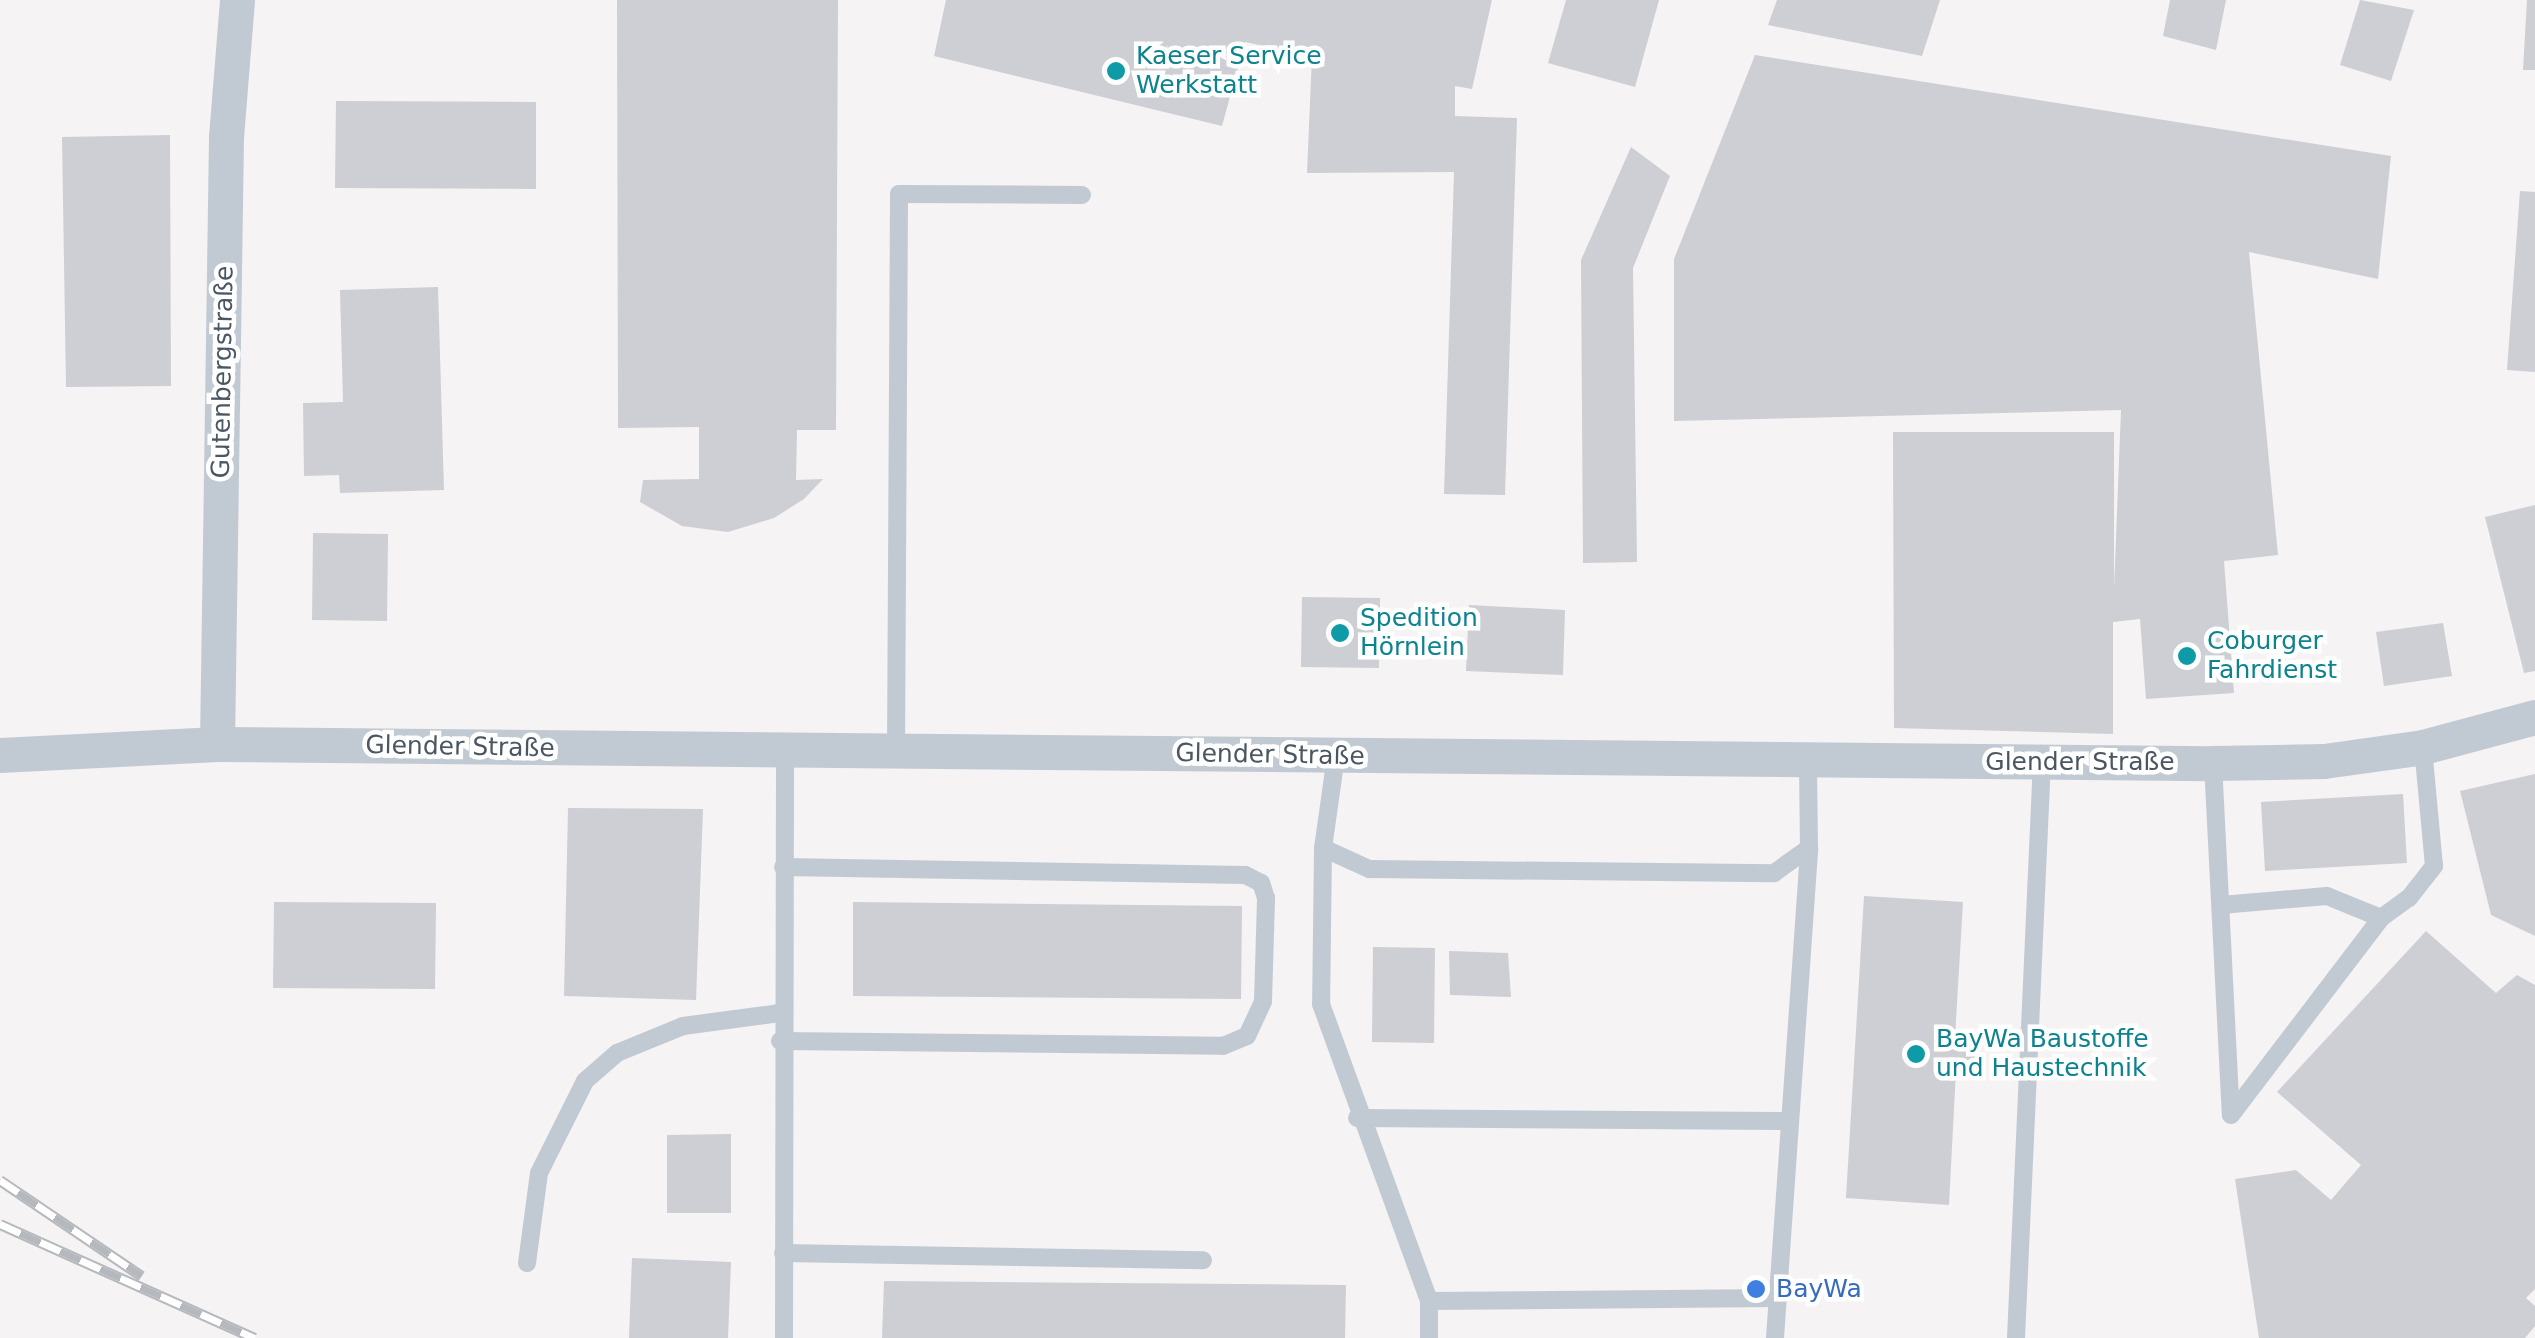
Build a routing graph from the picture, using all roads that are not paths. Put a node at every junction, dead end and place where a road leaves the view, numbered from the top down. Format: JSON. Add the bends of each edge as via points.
{"nodes":[{"id":1,"x":237,"y":0,"type":"edge"},
{"id":2,"x":1082,"y":195,"type":"dead end"},
{"id":3,"x":2535,"y":716,"type":"edge"},
{"id":4,"x":217,"y":744,"type":"junction"},
{"id":5,"x":2424,"y":748,"type":"junction"},
{"id":6,"x":785,"y":750,"type":"junction"},
{"id":7,"x":896,"y":751,"type":"junction"},
{"id":8,"x":0,"y":755,"type":"edge"},
{"id":9,"x":1336,"y":756,"type":"junction"},
{"id":10,"x":1808,"y":760,"type":"junction"},
{"id":11,"x":2042,"y":762,"type":"junction"},
{"id":12,"x":2214,"y":763,"type":"junction"},
{"id":13,"x":1323,"y":848,"type":"junction"},
{"id":14,"x":1809,"y":848,"type":"junction"},
{"id":15,"x":783,"y":867,"type":"junction"},
{"id":16,"x":2220,"y":905,"type":"junction"},
{"id":17,"x":2381,"y":918,"type":"junction"},
{"id":18,"x":780,"y":1013,"type":"junction"},
{"id":19,"x":780,"y":1040,"type":"junction"},
{"id":20,"x":1357,"y":1118,"type":"junction"},
{"id":21,"x":1790,"y":1121,"type":"junction"},
{"id":22,"x":783,"y":1253,"type":"junction"},
{"id":23,"x":1204,"y":1260,"type":"dead end"},
{"id":24,"x":526,"y":1263,"type":"dead end"},
{"id":25,"x":1778,"y":1298,"type":"junction"},
{"id":26,"x":1430,"y":1301,"type":"junction"},
{"id":27,"x":784,"y":1338,"type":"edge"},
{"id":28,"x":1429,"y":1338,"type":"edge"},
{"id":29,"x":1775,"y":1338,"type":"edge"},
{"id":30,"x":2016,"y":1338,"type":"edge"}],
"edges":[{"from":1,"to":4,"type":"street","name":"Gutenbergstraße","via":[[226,137]]},
{"from":2,"to":7,"type":"lane","via":[[899,194]]},
{"from":3,"to":5,"type":"street","name":"Glender Straße"},
{"from":4,"to":6,"type":"street","name":"Glender Straße"},
{"from":4,"to":8,"type":"street","name":"Glender Straße"},
{"from":5,"to":12,"type":"street","name":"Glender Straße","via":[[2324,761]]},
{"from":5,"to":17,"type":"lane","via":[[2434,866],[2409,898]]},
{"from":6,"to":7,"type":"street","name":"Glender Straße"},
{"from":6,"to":15,"type":"lane"},
{"from":7,"to":9,"type":"street","name":"Glender Straße"},
{"from":9,"to":10,"type":"street","name":"Glender Straße"},
{"from":9,"to":13,"type":"lane"},
{"from":10,"to":11,"type":"street","name":"Glender Straße"},
{"from":10,"to":14,"type":"lane"},
{"from":11,"to":12,"type":"street","name":"Glender Straße"},
{"from":11,"to":30,"type":"lane"},
{"from":12,"to":16,"type":"lane"},
{"from":13,"to":14,"type":"lane","via":[[1369,869],[1774,874]]},
{"from":13,"to":20,"type":"lane","via":[[1321,1004]]},
{"from":14,"to":21,"type":"lane"},
{"from":15,"to":18,"type":"lane"},
{"from":15,"to":19,"type":"lane","via":[[1246,875],[1261,883],[1265,915],[1263,1001],[1247,1036],[1224,1046]]},
{"from":16,"to":17,"type":"lane","via":[[2327,896]]},
{"from":16,"to":17,"type":"lane","via":[[2231,1115]]},
{"from":18,"to":19,"type":"lane"},
{"from":18,"to":24,"type":"lane","via":[[683,1026],[617,1053],[585,1081],[539,1173]]},
{"from":19,"to":22,"type":"lane"},
{"from":20,"to":21,"type":"lane"},
{"from":20,"to":26,"type":"lane"},
{"from":21,"to":25,"type":"lane"},
{"from":22,"to":23,"type":"lane"},
{"from":22,"to":27,"type":"lane"},
{"from":25,"to":26,"type":"lane"},
{"from":25,"to":29,"type":"lane"},
{"from":26,"to":28,"type":"lane"}]}
